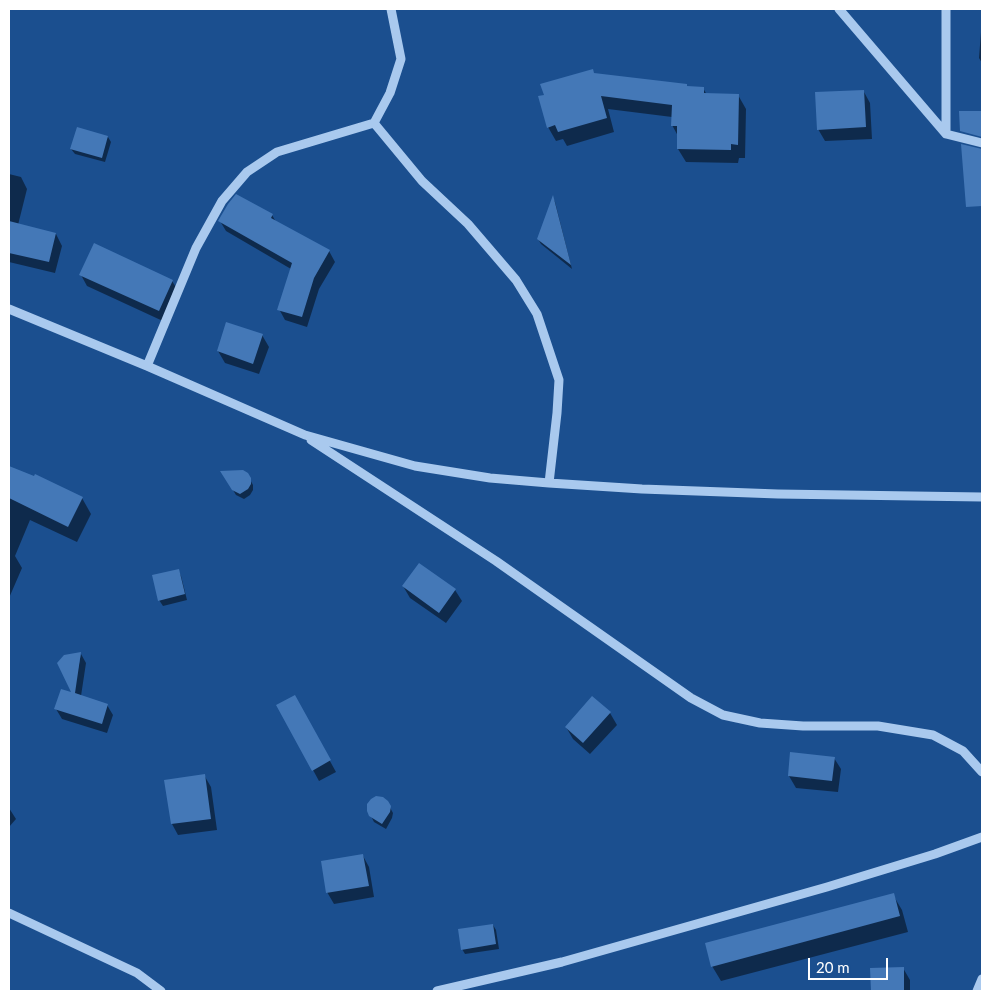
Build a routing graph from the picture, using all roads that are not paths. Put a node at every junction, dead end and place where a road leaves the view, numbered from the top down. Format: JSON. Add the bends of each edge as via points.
{"nodes":[{"id":1,"x":391,"y":9,"type":"edge"},
{"id":2,"x":839,"y":9,"type":"edge"},
{"id":3,"x":946,"y":9,"type":"edge"},
{"id":4,"x":374,"y":123,"type":"junction"},
{"id":5,"x":946,"y":134,"type":"junction"},
{"id":6,"x":982,"y":144,"type":"edge"},
{"id":7,"x":9,"y":309,"type":"edge"},
{"id":8,"x":147,"y":366,"type":"junction"},
{"id":9,"x":305,"y":436,"type":"junction"},
{"id":10,"x":549,"y":483,"type":"junction"},
{"id":11,"x":982,"y":497,"type":"edge"},
{"id":12,"x":982,"y":772,"type":"edge"},
{"id":13,"x":982,"y":837,"type":"edge"},
{"id":14,"x":9,"y":913,"type":"edge"},
{"id":15,"x":982,"y":979,"type":"edge"},
{"id":16,"x":161,"y":991,"type":"edge"},
{"id":17,"x":437,"y":991,"type":"edge"},
{"id":18,"x":977,"y":991,"type":"edge"}],
"edges":[{"from":1,"to":4,"type":"street","via":[[401,59],[390,93]]},
{"from":2,"to":5,"type":"street"},
{"from":3,"to":5,"type":"street"},
{"from":4,"to":8,"type":"street","via":[[276,152],[247,172],[222,202],[196,248]]},
{"from":4,"to":10,"type":"street","via":[[422,182],[468,224],[510,273],[537,314],[559,380]]},
{"from":5,"to":6,"type":"street"},
{"from":7,"to":8,"type":"street"},
{"from":8,"to":9,"type":"street"},
{"from":9,"to":10,"type":"street","via":[[415,466]]},
{"from":9,"to":12,"type":"street","via":[[496,561],[691,698],[723,715],[760,723],[878,726],[933,735],[963,751]]},
{"from":10,"to":11,"type":"street","via":[[778,494]]},
{"from":13,"to":17,"type":"street","via":[[827,887],[562,962]]},
{"from":14,"to":16,"type":"street","via":[[137,973]]},
{"from":15,"to":18,"type":"street"}]}
